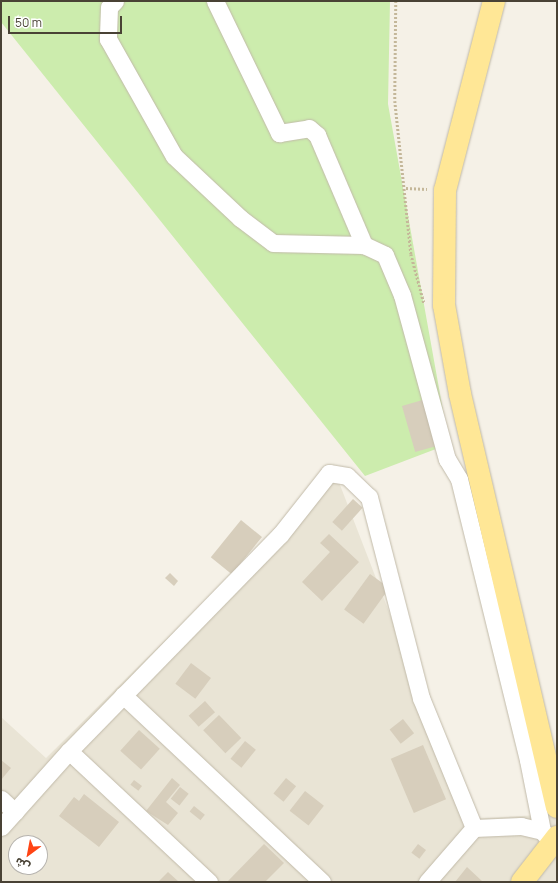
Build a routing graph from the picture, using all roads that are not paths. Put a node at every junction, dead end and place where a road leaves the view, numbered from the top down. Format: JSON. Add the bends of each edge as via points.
{"nodes":[{"id":1,"x":115,"y":1,"type":"edge"},
{"id":2,"x":215,"y":1,"type":"edge"},
{"id":3,"x":494,"y":1,"type":"edge"},
{"id":4,"x":364,"y":245,"type":"junction"},
{"id":5,"x":123,"y":696,"type":"junction"},
{"id":6,"x":69,"y":751,"type":"junction"},
{"id":7,"x":1,"y":799,"type":"edge"},
{"id":8,"x":557,"y":807,"type":"edge"},
{"id":9,"x":15,"y":812,"type":"junction"},
{"id":10,"x":1,"y":827,"type":"edge"},
{"id":11,"x":474,"y":828,"type":"junction"},
{"id":12,"x":550,"y":837,"type":"edge"},
{"id":13,"x":209,"y":882,"type":"edge"},
{"id":14,"x":322,"y":882,"type":"edge"},
{"id":15,"x":428,"y":882,"type":"edge"},
{"id":16,"x":522,"y":882,"type":"edge"}],
"edges":[{"from":1,"to":4,"type":"street","via":[[109,7],[108,39],[174,156],[240,218],[273,243]]},
{"from":2,"to":4,"type":"street","via":[[279,133],[309,128],[317,135]]},
{"from":3,"to":8,"type":"main road","via":[[445,190],[444,304],[460,394]]},
{"from":4,"to":12,"type":"street","via":[[385,255],[402,294],[447,459],[459,479],[528,760]]},
{"from":5,"to":6,"type":"street"},
{"from":5,"to":11,"type":"street","via":[[280,535],[329,473],[348,476],[369,497],[421,698]]},
{"from":5,"to":14,"type":"street"},
{"from":6,"to":9,"type":"street"},
{"from":6,"to":13,"type":"street"},
{"from":7,"to":9,"type":"street"},
{"from":9,"to":10,"type":"street"},
{"from":11,"to":12,"type":"street","via":[[521,826]]},
{"from":11,"to":15,"type":"street"},
{"from":12,"to":16,"type":"main road"}]}
